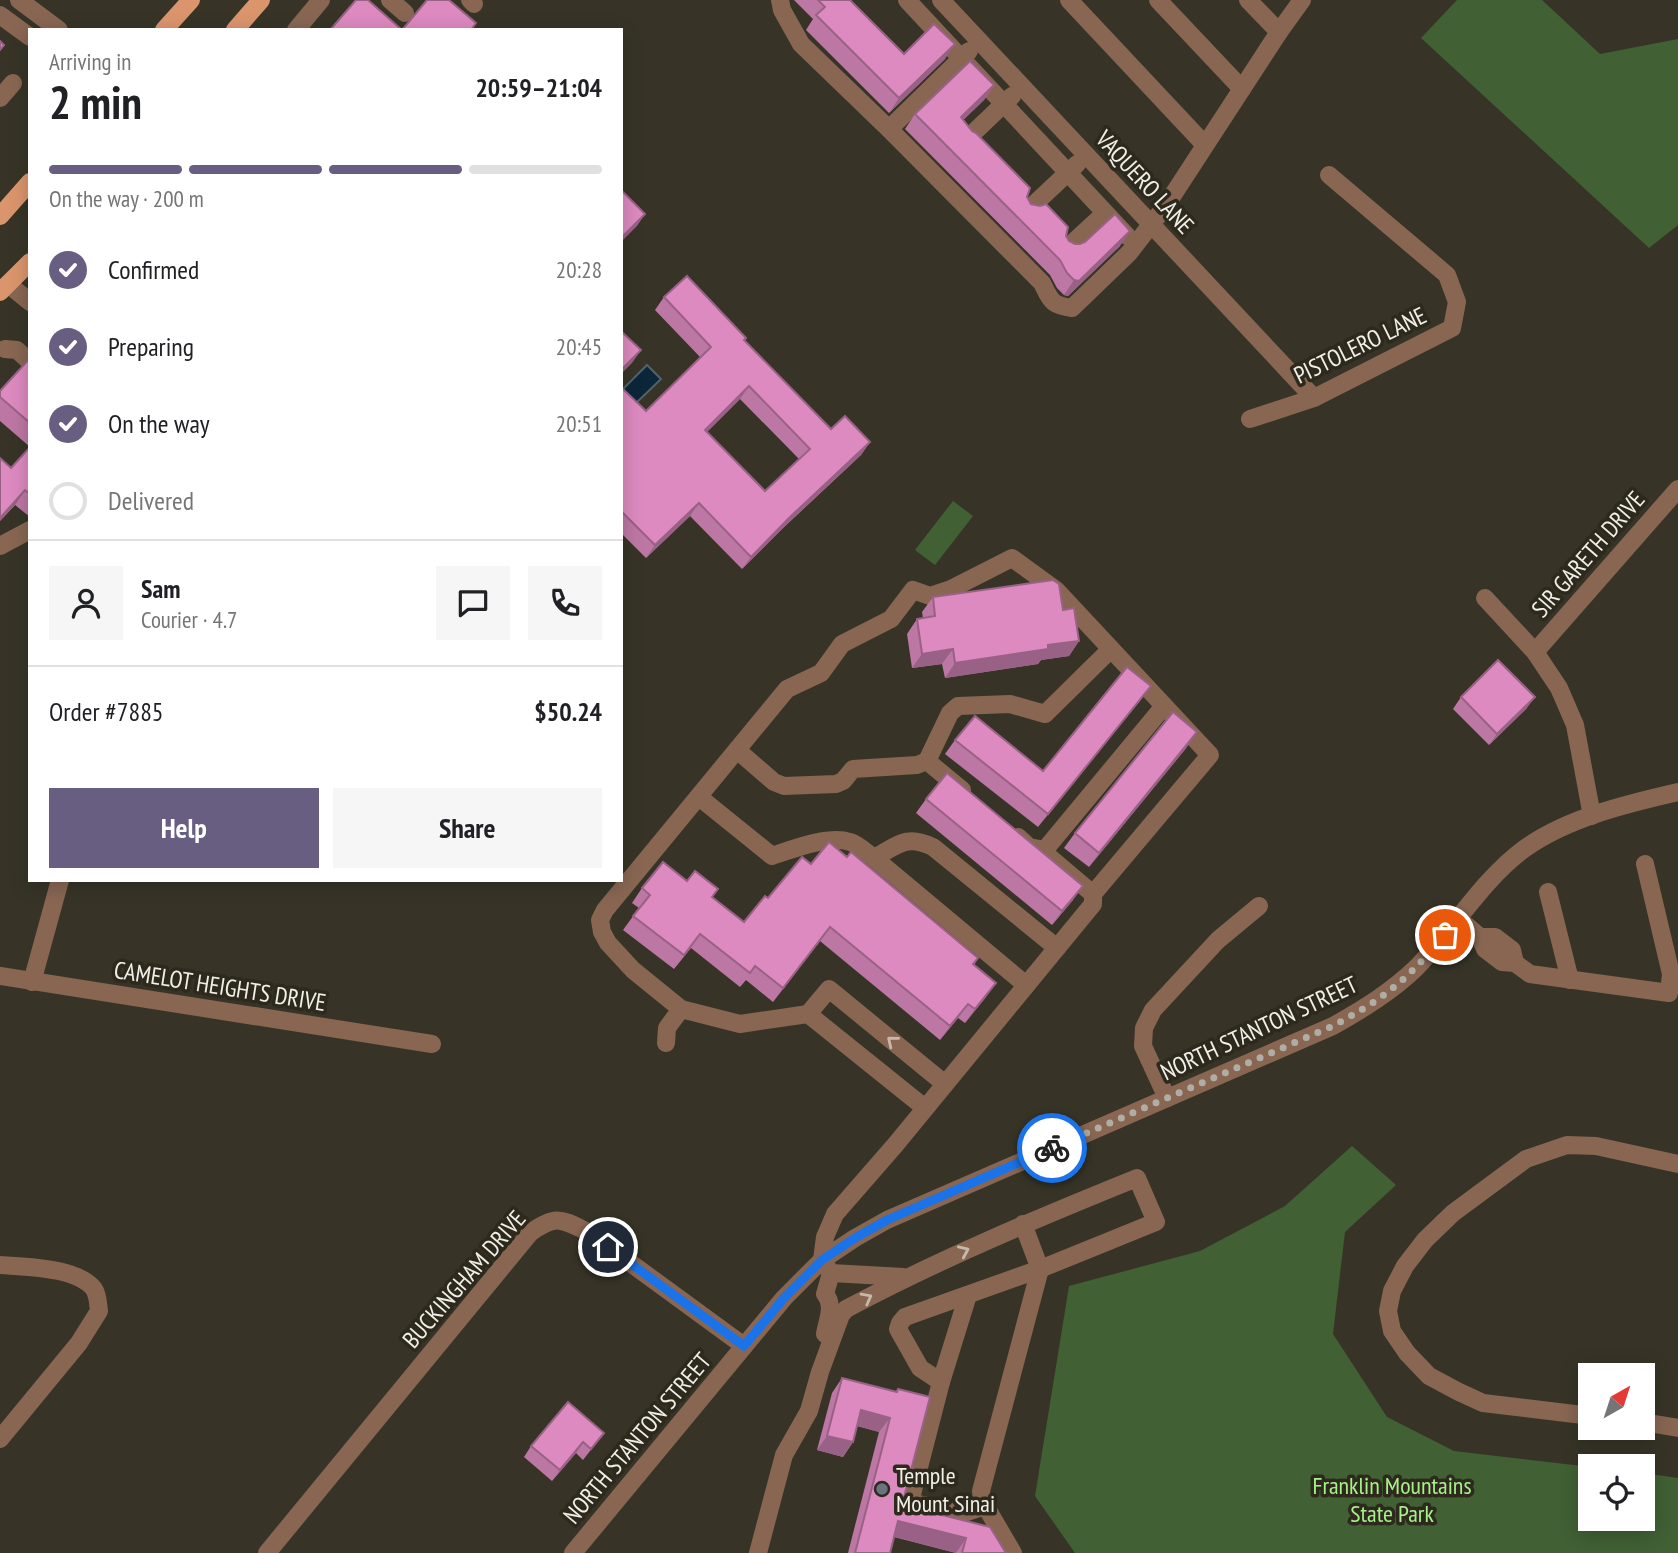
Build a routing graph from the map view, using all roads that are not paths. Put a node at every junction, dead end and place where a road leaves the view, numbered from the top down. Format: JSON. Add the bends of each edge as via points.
{"nodes":[{"id":1,"x":19,"y":0,"type":"edge"},
{"id":2,"x":191,"y":0,"type":"edge"},
{"id":3,"x":261,"y":0,"type":"edge"},
{"id":4,"x":390,"y":0,"type":"edge"},
{"id":5,"x":780,"y":0,"type":"edge"},
{"id":6,"x":940,"y":0,"type":"edge"},
{"id":7,"x":1069,"y":0,"type":"edge"},
{"id":8,"x":1158,"y":0,"type":"edge"},
{"id":9,"x":1248,"y":0,"type":"edge"},
{"id":10,"x":1302,"y":0,"type":"edge"},
{"id":11,"x":911,"y":1,"type":"edge"},
{"id":12,"x":310,"y":4,"type":"edge"},
{"id":13,"x":405,"y":13,"type":"dead end"},
{"id":14,"x":0,"y":15,"type":"edge"},
{"id":15,"x":56,"y":28,"type":"edge"},
{"id":16,"x":166,"y":28,"type":"edge"},
{"id":17,"x":237,"y":28,"type":"edge"},
{"id":18,"x":297,"y":28,"type":"edge"},
{"id":19,"x":1279,"y":32,"type":"junction"},
{"id":20,"x":28,"y":36,"type":"edge"},
{"id":21,"x":979,"y":42,"type":"junction"},
{"id":22,"x":962,"y":58,"type":"junction"},
{"id":23,"x":13,"y":83,"type":"dead end"},
{"id":24,"x":1021,"y":87,"type":"junction"},
{"id":25,"x":1242,"y":89,"type":"junction"},
{"id":26,"x":0,"y":99,"type":"edge"},
{"id":27,"x":1004,"y":103,"type":"junction"},
{"id":28,"x":889,"y":129,"type":"junction"},
{"id":29,"x":969,"y":137,"type":"edge"},
{"id":30,"x":1205,"y":145,"type":"junction"},
{"id":31,"x":1086,"y":156,"type":"junction"},
{"id":32,"x":1068,"y":173,"type":"junction"},
{"id":33,"x":1329,"y":174,"type":"dead end"},
{"id":34,"x":28,"y":184,"type":"edge"},
{"id":35,"x":2,"y":210,"type":"edge"},
{"id":36,"x":1028,"y":210,"type":"edge"},
{"id":37,"x":1105,"y":213,"type":"junction"},
{"id":38,"x":1151,"y":224,"type":"junction"},
{"id":39,"x":1135,"y":245,"type":"junction"},
{"id":40,"x":1067,"y":248,"type":"edge"},
{"id":41,"x":28,"y":264,"type":"edge"},
{"id":42,"x":4,"y":288,"type":"edge"},
{"id":43,"x":28,"y":301,"type":"edge"},
{"id":44,"x":2,"y":349,"type":"edge"},
{"id":45,"x":28,"y":360,"type":"edge"},
{"id":46,"x":1314,"y":398,"type":"junction"},
{"id":47,"x":1250,"y":419,"type":"dead end"},
{"id":48,"x":1678,"y":489,"type":"edge"},
{"id":49,"x":28,"y":531,"type":"edge"},
{"id":50,"x":0,"y":546,"type":"edge"},
{"id":51,"x":1485,"y":598,"type":"dead end"},
{"id":52,"x":1111,"y":649,"type":"junction"},
{"id":53,"x":1535,"y":652,"type":"junction"},
{"id":54,"x":1164,"y":706,"type":"junction"},
{"id":55,"x":737,"y":750,"type":"junction"},
{"id":56,"x":927,"y":761,"type":"junction"},
{"id":57,"x":1678,"y":792,"type":"edge"},
{"id":58,"x":699,"y":797,"type":"junction"},
{"id":59,"x":978,"y":804,"type":"edge"},
{"id":60,"x":1592,"y":816,"type":"junction"},
{"id":61,"x":1009,"y":830,"type":"edge"},
{"id":62,"x":1043,"y":852,"type":"junction"},
{"id":63,"x":874,"y":858,"type":"junction"},
{"id":64,"x":1645,"y":864,"type":"dead end"},
{"id":65,"x":59,"y":882,"type":"edge"},
{"id":66,"x":1548,"y":892,"type":"dead end"},
{"id":67,"x":1093,"y":894,"type":"junction"},
{"id":68,"x":1259,"y":906,"type":"dead end"},
{"id":69,"x":1459,"y":919,"type":"junction"},
{"id":70,"x":1057,"y":947,"type":"junction"},
{"id":71,"x":0,"y":976,"type":"edge"},
{"id":72,"x":1570,"y":980,"type":"junction"},
{"id":73,"x":32,"y":982,"type":"junction"},
{"id":74,"x":1026,"y":985,"type":"junction"},
{"id":75,"x":681,"y":1009,"type":"junction"},
{"id":76,"x":808,"y":1014,"type":"junction"},
{"id":77,"x":666,"y":1043,"type":"dead end"},
{"id":78,"x":432,"y":1044,"type":"dead end"},
{"id":79,"x":945,"y":1084,"type":"junction"},
{"id":80,"x":1167,"y":1098,"type":"junction"},
{"id":81,"x":925,"y":1108,"type":"junction"},
{"id":82,"x":1678,"y":1164,"type":"edge"},
{"id":83,"x":1023,"y":1224,"type":"junction"},
{"id":84,"x":0,"y":1265,"type":"edge"},
{"id":85,"x":826,"y":1266,"type":"junction"},
{"id":86,"x":1040,"y":1269,"type":"junction"},
{"id":87,"x":905,"y":1278,"type":"junction"},
{"id":88,"x":968,"y":1295,"type":"junction"},
{"id":89,"x":744,"y":1346,"type":"junction"},
{"id":90,"x":820,"y":1372,"type":"junction"},
{"id":91,"x":941,"y":1382,"type":"junction"},
{"id":92,"x":1578,"y":1414,"type":"edge"},
{"id":93,"x":1656,"y":1424,"type":"edge"},
{"id":94,"x":1678,"y":1428,"type":"edge"},
{"id":95,"x":0,"y":1439,"type":"edge"},
{"id":96,"x":985,"y":1506,"type":"junction"},
{"id":97,"x":267,"y":1553,"type":"edge"},
{"id":98,"x":573,"y":1553,"type":"edge"},
{"id":99,"x":758,"y":1553,"type":"edge"},
{"id":100,"x":1013,"y":1553,"type":"edge"}],
"edges":[{"from":1,"to":15,"type":"street"},
{"from":2,"to":16,"type":"main road"},
{"from":3,"to":17,"type":"main road"},
{"from":4,"to":13,"type":"street"},
{"from":5,"to":28,"type":"street","via":[[801,44]]},
{"from":6,"to":21,"type":"street","name":"VAQUERO LANE"},
{"from":7,"to":30,"type":"street"},
{"from":8,"to":25,"type":"street"},
{"from":9,"to":19,"type":"street"},
{"from":10,"to":19,"type":"street"},
{"from":11,"to":22,"type":"street"},
{"from":12,"to":18,"type":"street"},
{"from":14,"to":20,"type":"street"},
{"from":19,"to":25,"type":"street"},
{"from":21,"to":22,"type":"street"},
{"from":21,"to":24,"type":"street","name":"VAQUERO LANE"},
{"from":22,"to":27,"type":"street"},
{"from":22,"to":28,"type":"street"},
{"from":23,"to":26,"type":"street"},
{"from":24,"to":27,"type":"street"},
{"from":24,"to":31,"type":"street","name":"VAQUERO LANE"},
{"from":25,"to":30,"type":"street"},
{"from":27,"to":29,"type":"street"},
{"from":27,"to":32,"type":"street"},
{"from":28,"to":39,"type":"street","via":[[1042,283],[1051,302],[1059,306],[1072,308]]},
{"from":30,"to":38,"type":"street"},
{"from":31,"to":32,"type":"street"},
{"from":31,"to":38,"type":"street","name":"VAQUERO LANE"},
{"from":32,"to":36,"type":"street"},
{"from":32,"to":37,"type":"street"},
{"from":33,"to":46,"type":"street","name":"PISTOLERO LANE","via":[[1447,275],[1457,302],[1452,328]]},
{"from":34,"to":35,"type":"main road"},
{"from":37,"to":39,"type":"street"},
{"from":37,"to":40,"type":"street"},
{"from":38,"to":39,"type":"street"},
{"from":38,"to":46,"type":"street","name":"VAQUERO LANE"},
{"from":41,"to":42,"type":"main road"},
{"from":42,"to":43,"type":"street"},
{"from":44,"to":45,"type":"street","via":[[17,350]]},
{"from":46,"to":47,"type":"street","name":"PISTOLERO LANE"},
{"from":48,"to":53,"type":"street","name":"SIR GARETH DRIVE"},
{"from":49,"to":50,"type":"street"},
{"from":51,"to":53,"type":"street"},
{"from":52,"to":54,"type":"street"},
{"from":52,"to":55,"type":"street","via":[[1056,590],[1012,558],[930,596],[914,590],[891,619],[842,644],[821,673],[787,689]]},
{"from":52,"to":56,"type":"street","via":[[1045,714],[1010,704],[958,706],[950,713]]},
{"from":53,"to":60,"type":"street","via":[[1576,724]]},
{"from":54,"to":62,"type":"street"},
{"from":54,"to":67,"type":"street","via":[[1210,755]]},
{"from":55,"to":56,"type":"street","via":[[784,786],[836,784],[853,769]]},
{"from":55,"to":58,"type":"street"},
{"from":56,"to":59,"type":"street"},
{"from":57,"to":60,"type":"street","name":"NORTH STANTON STREET"},
{"from":58,"to":63,"type":"street","via":[[772,856],[833,840],[852,842]]},
{"from":58,"to":75,"type":"street","via":[[600,920],[608,943]]},
{"from":60,"to":69,"type":"street","name":"NORTH STANTON STREET","via":[[1556,829],[1524,849],[1491,879]]},
{"from":61,"to":62,"type":"street"},
{"from":62,"to":67,"type":"street"},
{"from":63,"to":70,"type":"street","via":[[906,841],[933,847]]},
{"from":63,"to":74,"type":"street"},
{"from":64,"to":72,"type":"street","via":[[1671,974],[1669,993]]},
{"from":65,"to":73,"type":"street"},
{"from":66,"to":72,"type":"street"},
{"from":67,"to":70,"type":"street","via":[[1093,904]]},
{"from":68,"to":80,"type":"street","via":[[1219,940],[1153,1010],[1144,1028],[1143,1046]]},
{"from":69,"to":72,"type":"street","via":[[1502,962],[1515,962],[1530,974]]},
{"from":69,"to":80,"type":"street","name":"NORTH STANTON STREET","via":[[1416,967],[1369,1006]]},
{"from":70,"to":74,"type":"street"},
{"from":71,"to":73,"type":"street","name":"CAMELOT HEIGHTS DRIVE"},
{"from":73,"to":78,"type":"street","name":"CAMELOT HEIGHTS DRIVE"},
{"from":74,"to":79,"type":"street"},
{"from":75,"to":76,"type":"street","via":[[740,1024]]},
{"from":75,"to":77,"type":"street","via":[[667,1028]]},
{"from":79,"to":76,"type":"street","one_way":true,"via":[[829,989]]},
{"from":76,"to":81,"type":"street"},
{"from":79,"to":81,"type":"street"},
{"from":80,"to":85,"type":"street","name":"NORTH STANTON STREET","via":[[887,1220],[855,1238]]},
{"from":81,"to":85,"type":"street","via":[[835,1214],[825,1237]]},
{"from":82,"to":92,"type":"street","via":[[1596,1146],[1567,1145],[1526,1159],[1453,1213],[1425,1240],[1392,1291],[1388,1311],[1392,1331],[1429,1376],[1483,1403]]},
{"from":83,"to":86,"type":"street"},
{"from":83,"to":86,"type":"street","via":[[1137,1178],[1156,1222]]},
{"from":87,"to":83,"type":"street","one_way":true},
{"from":84,"to":95,"type":"street","via":[[83,1279],[96,1291],[99,1311],[79,1343]]},
{"from":85,"to":87,"type":"street"},
{"from":85,"to":89,"type":"street","name":"NORTH STANTON STREET","via":[[784,1298]]},
{"from":85,"to":90,"type":"street","via":[[825,1294],[831,1305]]},
{"from":86,"to":88,"type":"street"},
{"from":86,"to":96,"type":"street","via":[[981,1490]]},
{"from":90,"to":87,"type":"street","one_way":true,"via":[[846,1309]]},
{"from":88,"to":91,"type":"street"},
{"from":88,"to":91,"type":"street","via":[[905,1317],[898,1329],[920,1368]]},
{"from":89,"to":97,"type":"street","name":"BUCKINGHAM DRIVE","via":[[588,1232],[563,1220],[546,1222],[530,1233]]},
{"from":89,"to":98,"type":"street","name":"NORTH STANTON STREET"},
{"from":90,"to":99,"type":"street","via":[[809,1411],[784,1455]]},
{"from":91,"to":96,"type":"street","via":[[910,1502],[961,1514]]},
{"from":93,"to":94,"type":"street"},
{"from":96,"to":100,"type":"street"}]}
